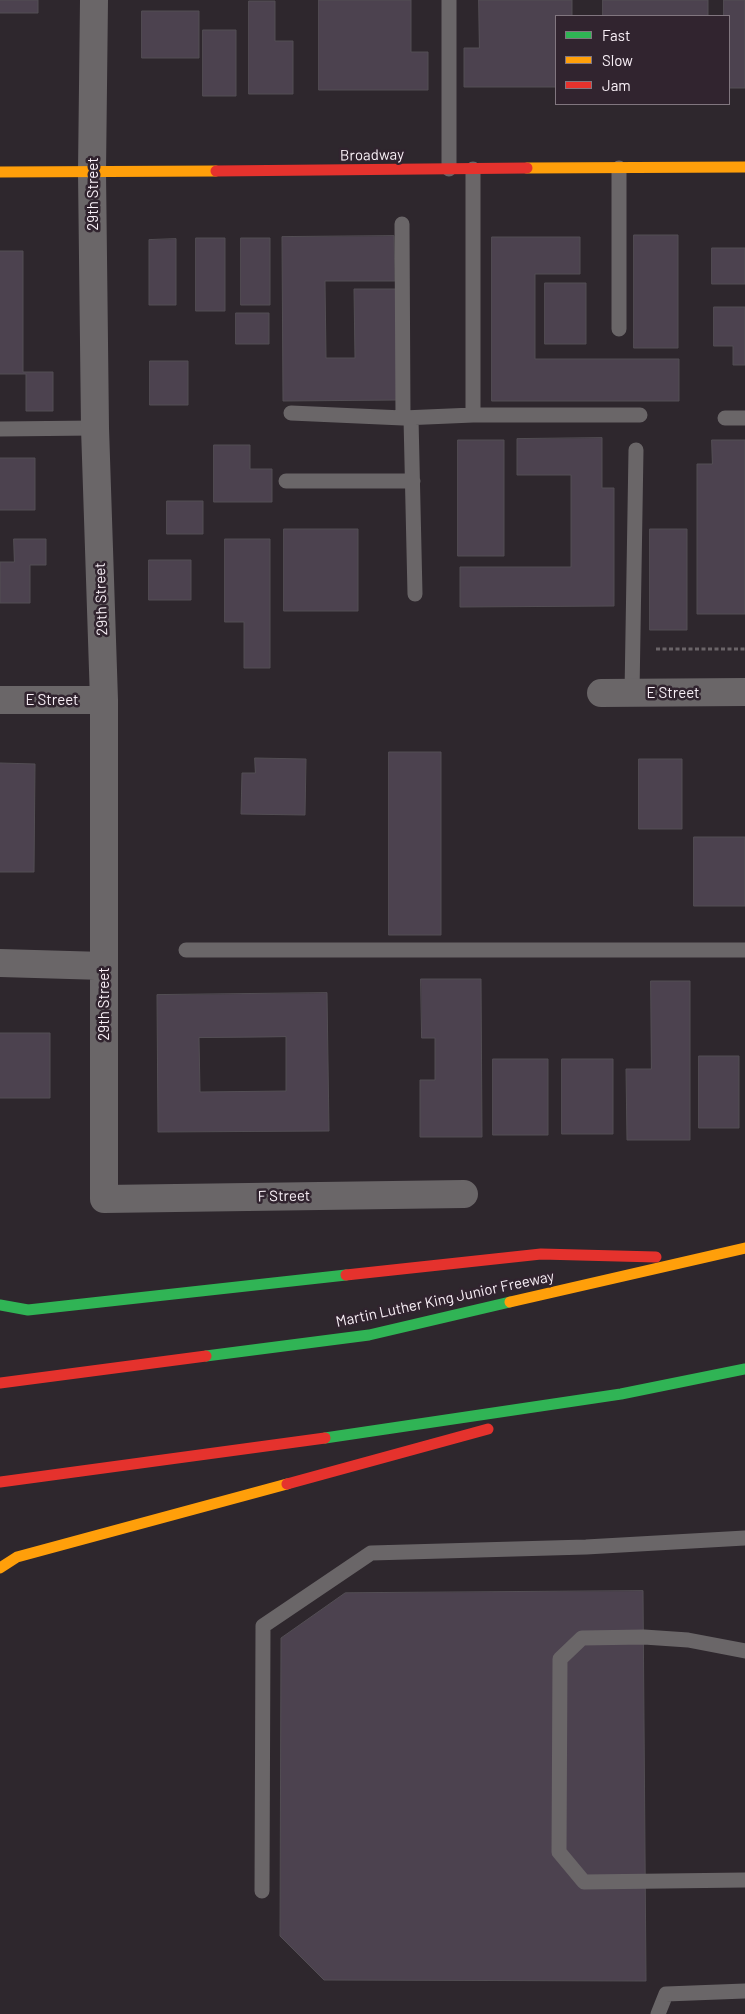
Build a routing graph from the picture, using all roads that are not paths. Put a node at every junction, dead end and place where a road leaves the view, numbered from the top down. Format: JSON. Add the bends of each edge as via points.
{"nodes":[{"id":1,"x":94,"y":0,"type":"edge"},
{"id":2,"x":449,"y":0,"type":"edge"},
{"id":3,"x":745,"y":167,"type":"edge"},
{"id":4,"x":619,"y":168,"type":"junction"},
{"id":5,"x":449,"y":169,"type":"junction"},
{"id":6,"x":473,"y":169,"type":"junction"},
{"id":7,"x":0,"y":172,"type":"edge"},
{"id":8,"x":92,"y":172,"type":"junction"},
{"id":9,"x":402,"y":224,"type":"dead end"},
{"id":10,"x":619,"y":329,"type":"dead end"},
{"id":11,"x":291,"y":413,"type":"dead end"},
{"id":12,"x":473,"y":415,"type":"junction"},
{"id":13,"x":640,"y":415,"type":"dead end"},
{"id":14,"x":407,"y":418,"type":"junction"},
{"id":15,"x":725,"y":418,"type":"dead end"},
{"id":16,"x":745,"y":418,"type":"edge"},
{"id":17,"x":95,"y":428,"type":"junction"},
{"id":18,"x":0,"y":429,"type":"edge"},
{"id":19,"x":636,"y":450,"type":"dead end"},
{"id":20,"x":286,"y":481,"type":"dead end"},
{"id":21,"x":413,"y":481,"type":"junction"},
{"id":22,"x":415,"y":594,"type":"dead end"},
{"id":23,"x":745,"y":692,"type":"edge"},
{"id":24,"x":601,"y":693,"type":"dead end"},
{"id":25,"x":632,"y":693,"type":"junction"},
{"id":26,"x":0,"y":700,"type":"edge"},
{"id":27,"x":104,"y":700,"type":"junction"},
{"id":28,"x":186,"y":950,"type":"dead end"},
{"id":29,"x":745,"y":950,"type":"edge"},
{"id":30,"x":0,"y":963,"type":"edge"},
{"id":31,"x":104,"y":966,"type":"junction"},
{"id":32,"x":464,"y":1194,"type":"dead end"},
{"id":33,"x":104,"y":1199,"type":"joint"},
{"id":34,"x":745,"y":1248,"type":"edge"},
{"id":35,"x":692,"y":1258,"type":"junction"},
{"id":36,"x":0,"y":1305,"type":"edge"},
{"id":37,"x":745,"y":1369,"type":"edge"},
{"id":38,"x":0,"y":1384,"type":"edge"},
{"id":39,"x":620,"y":1394,"type":"junction"},
{"id":40,"x":514,"y":1422,"type":"dead end"},
{"id":41,"x":495,"y":1428,"type":"dead end"},
{"id":42,"x":0,"y":1482,"type":"edge"},
{"id":43,"x":745,"y":1538,"type":"edge"},
{"id":44,"x":0,"y":1568,"type":"edge"},
{"id":45,"x":745,"y":1651,"type":"edge"},
{"id":46,"x":745,"y":1880,"type":"edge"},
{"id":47,"x":262,"y":1890,"type":"dead end"},
{"id":48,"x":745,"y":1991,"type":"edge"},
{"id":49,"x":658,"y":2014,"type":"edge"}],
"edges":[{"from":1,"to":8,"type":"street","name":"29th Street"},
{"from":2,"to":5,"type":"lane"},
{"from":3,"to":4,"type":"main road","name":"Broadway"},
{"from":4,"to":6,"type":"main road","name":"Broadway"},
{"from":4,"to":10,"type":"lane"},
{"from":5,"to":6,"type":"main road","name":"Broadway"},
{"from":5,"to":8,"type":"main road","name":"Broadway"},
{"from":6,"to":12,"type":"lane"},
{"from":7,"to":8,"type":"main road","name":"Broadway"},
{"from":8,"to":17,"type":"street","name":"29th Street"},
{"from":9,"to":14,"type":"lane"},
{"from":11,"to":14,"type":"lane"},
{"from":12,"to":13,"type":"lane"},
{"from":12,"to":14,"type":"lane"},
{"from":14,"to":21,"type":"lane"},
{"from":15,"to":16,"type":"lane"},
{"from":17,"to":18,"type":"lane"},
{"from":17,"to":27,"type":"street","name":"29th Street"},
{"from":19,"to":25,"type":"lane"},
{"from":20,"to":21,"type":"lane"},
{"from":21,"to":22,"type":"lane"},
{"from":23,"to":25,"type":"street","name":"E Street"},
{"from":24,"to":25,"type":"street","name":"E Street"},
{"from":26,"to":27,"type":"street","name":"E Street"},
{"from":27,"to":31,"type":"street","name":"29th Street"},
{"from":28,"to":29,"type":"lane"},
{"from":30,"to":31,"type":"street"},
{"from":31,"to":33,"type":"street","name":"29th Street"},
{"from":32,"to":33,"type":"street","name":"F Street"},
{"from":34,"to":35,"type":"main road","name":"Martin Luther King Junior Freeway"},
{"from":35,"to":36,"type":"main road","via":[[541,1254],[28,1310]]},
{"from":35,"to":38,"type":"main road","name":"Martin Luther King Junior Freeway","via":[[369,1334]]},
{"from":37,"to":39,"type":"main road"},
{"from":39,"to":40,"type":"main road"},
{"from":39,"to":42,"type":"main road","via":[[359,1434]]},
{"from":41,"to":44,"type":"main road","via":[[17,1557]]},
{"from":43,"to":47,"type":"lane","via":[[586,1547],[371,1553],[263,1626]]},
{"from":45,"to":46,"type":"lane","via":[[688,1640],[582,1638],[560,1659],[559,1843],[559,1852],[584,1882]]},
{"from":48,"to":49,"type":"lane","via":[[666,1994]]}]}
